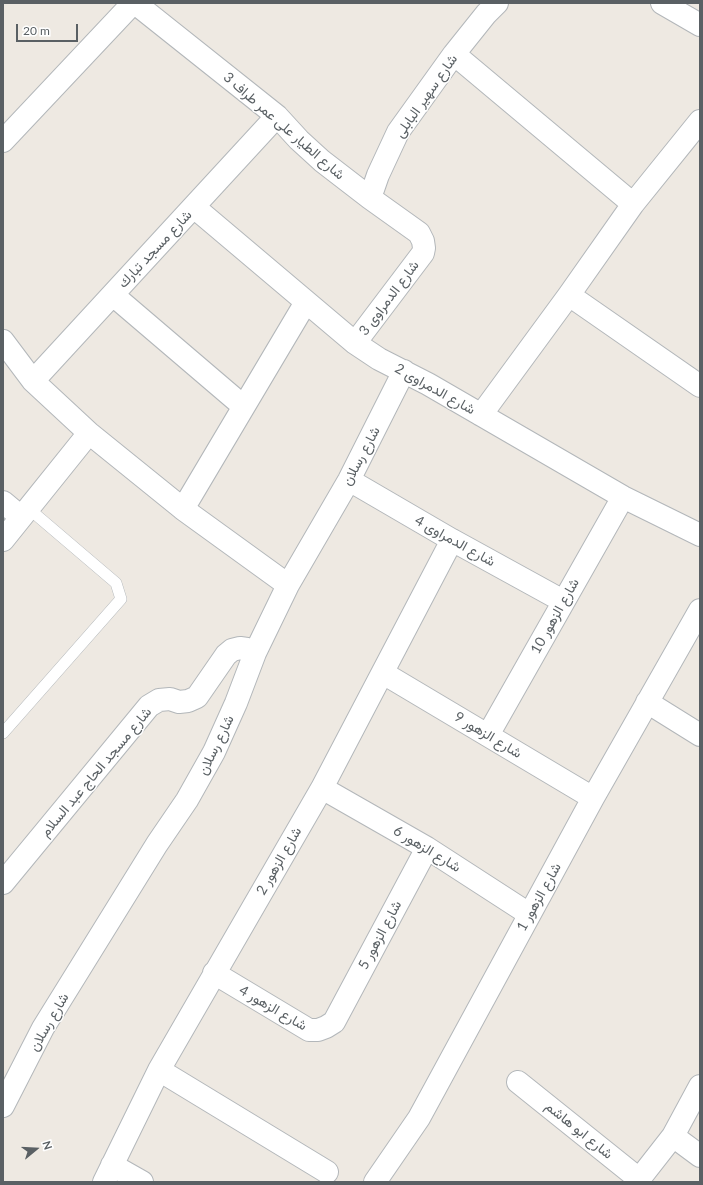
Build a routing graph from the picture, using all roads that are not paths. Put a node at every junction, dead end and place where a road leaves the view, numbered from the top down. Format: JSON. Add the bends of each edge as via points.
{"nodes":[{"id":1,"x":134,"y":3,"type":"edge"},
{"id":2,"x":497,"y":3,"type":"edge"},
{"id":3,"x":662,"y":3,"type":"edge"},
{"id":4,"x":700,"y":25,"type":"edge"},
{"id":5,"x":454,"y":54,"type":"junction"},
{"id":6,"x":277,"y":116,"type":"junction"},
{"id":7,"x":700,"y":121,"type":"edge"},
{"id":8,"x":3,"y":141,"type":"edge"},
{"id":9,"x":370,"y":198,"type":"junction"},
{"id":10,"x":633,"y":204,"type":"junction"},
{"id":11,"x":194,"y":207,"type":"junction"},
{"id":12,"x":423,"y":254,"type":"joint"},
{"id":13,"x":113,"y":295,"type":"junction"},
{"id":14,"x":569,"y":295,"type":"junction"},
{"id":15,"x":306,"y":302,"type":"junction"},
{"id":16,"x":3,"y":341,"type":"edge"},
{"id":17,"x":355,"y":343,"type":"junction"},
{"id":18,"x":404,"y":371,"type":"junction"},
{"id":19,"x":33,"y":381,"type":"junction"},
{"id":20,"x":700,"y":386,"type":"edge"},
{"id":21,"x":243,"y":406,"type":"junction"},
{"id":22,"x":480,"y":414,"type":"junction"},
{"id":23,"x":89,"y":433,"type":"junction"},
{"id":24,"x":349,"y":480,"type":"junction"},
{"id":25,"x":622,"y":497,"type":"junction"},
{"id":26,"x":3,"y":502,"type":"edge"},
{"id":27,"x":183,"y":509,"type":"junction"},
{"id":28,"x":25,"y":513,"type":"junction"},
{"id":29,"x":700,"y":534,"type":"edge"},
{"id":30,"x":3,"y":540,"type":"edge"},
{"id":31,"x":452,"y":540,"type":"junction"},
{"id":32,"x":288,"y":585,"type":"junction"},
{"id":33,"x":563,"y":601,"type":"junction"},
{"id":34,"x":700,"y":610,"type":"edge"},
{"id":35,"x":254,"y":653,"type":"junction"},
{"id":36,"x":383,"y":673,"type":"junction"},
{"id":37,"x":647,"y":702,"type":"junction"},
{"id":38,"x":3,"y":733,"type":"edge"},
{"id":39,"x":488,"y":735,"type":"junction"},
{"id":40,"x":700,"y":735,"type":"edge"},
{"id":41,"x":322,"y":788,"type":"junction"},
{"id":42,"x":593,"y":798,"type":"junction"},
{"id":43,"x":427,"y":848,"type":"junction"},
{"id":44,"x":3,"y":883,"type":"edge"},
{"id":45,"x":529,"y":914,"type":"junction"},
{"id":46,"x":214,"y":973,"type":"junction"},
{"id":47,"x":334,"y":1022,"type":"joint"},
{"id":48,"x":159,"y":1070,"type":"junction"},
{"id":49,"x":518,"y":1082,"type":"dead end"},
{"id":50,"x":700,"y":1086,"type":"edge"},
{"id":51,"x":3,"y":1106,"type":"edge"},
{"id":52,"x":673,"y":1136,"type":"junction"},
{"id":53,"x":700,"y":1156,"type":"edge"},
{"id":54,"x":327,"y":1172,"type":"dead end"},
{"id":55,"x":108,"y":1174,"type":"edge"},
{"id":56,"x":638,"y":1180,"type":"edge"},
{"id":57,"x":142,"y":1182,"type":"edge"},
{"id":58,"x":376,"y":1182,"type":"edge"}],
"edges":[{"from":1,"to":6,"type":"street","name":"شارع الطيار على عمر طراف 3"},
{"from":1,"to":8,"type":"street"},
{"from":2,"to":5,"type":"street","name":"شارع سهير البابلى"},
{"from":3,"to":4,"type":"street"},
{"from":5,"to":9,"type":"street","name":"شارع سهير البابلى","via":[[398,132]]},
{"from":5,"to":10,"type":"street"},
{"from":6,"to":9,"type":"street","name":"شارع الطيار على عمر طراف 3","via":[[322,161]]},
{"from":6,"to":11,"type":"street","name":"شارع مسجد تبارك"},
{"from":7,"to":10,"type":"street"},
{"from":9,"to":12,"type":"street","name":"شارع الطيار على عمر طراف 3","via":[[418,233],[423,241]]},
{"from":10,"to":14,"type":"street"},
{"from":11,"to":13,"type":"street","name":"شارع مسجد تبارك"},
{"from":11,"to":15,"type":"street","name":"شارع الدمراوى 2"},
{"from":12,"to":17,"type":"street","name":"شارع الدمراوى 3"},
{"from":13,"to":19,"type":"street","name":"شارع مسجد تبارك"},
{"from":13,"to":21,"type":"street"},
{"from":14,"to":20,"type":"street"},
{"from":14,"to":22,"type":"street"},
{"from":15,"to":17,"type":"street","name":"شارع الدمراوى 2"},
{"from":15,"to":21,"type":"street"},
{"from":16,"to":19,"type":"street"},
{"from":17,"to":18,"type":"street","name":"شارع الدمراوى 2"},
{"from":18,"to":22,"type":"street","name":"شارع الدمراوى 2"},
{"from":18,"to":24,"type":"street","name":"شارع رسلان"},
{"from":19,"to":23,"type":"street"},
{"from":21,"to":27,"type":"street"},
{"from":22,"to":25,"type":"street","name":"شارع الدمراوى 2"},
{"from":23,"to":27,"type":"street"},
{"from":23,"to":28,"type":"street"},
{"from":24,"to":31,"type":"street","name":"شارع الدمراوى 4"},
{"from":24,"to":32,"type":"street","name":"شارع رسلان"},
{"from":25,"to":29,"type":"street","name":"شارع الدمراوى 2"},
{"from":25,"to":33,"type":"street","name":"شارع الزهور 10"},
{"from":26,"to":28,"type":"street"},
{"from":27,"to":32,"type":"street"},
{"from":28,"to":30,"type":"street"},
{"from":28,"to":38,"type":"lane","via":[[116,583],[121,598]]},
{"from":31,"to":33,"type":"street","name":"شارع الدمراوى 4"},
{"from":31,"to":36,"type":"street","name":"شارع الزهور 2"},
{"from":32,"to":35,"type":"street","name":"شارع رسلان"},
{"from":33,"to":39,"type":"street","name":"شارع الزهور 10"},
{"from":34,"to":37,"type":"street","name":"شارع الزهور 1"},
{"from":35,"to":44,"type":"street","name":"شارع مسجد الحاج عبد السلام","via":[[248,649],[232,650],[197,697],[179,702],[170,699],[159,700],[149,706]]},
{"from":35,"to":51,"type":"street","name":"شارع رسلان","via":[[236,703],[214,752],[187,800],[43,1028]]},
{"from":36,"to":39,"type":"street","name":"شارع الزهور 9"},
{"from":36,"to":41,"type":"street","name":"شارع الزهور 2"},
{"from":37,"to":40,"type":"street"},
{"from":37,"to":42,"type":"street","name":"شارع الزهور 1"},
{"from":39,"to":42,"type":"street","name":"شارع الزهور 9"},
{"from":41,"to":43,"type":"street","name":"شارع الزهور 6"},
{"from":41,"to":46,"type":"street","name":"شارع الزهور 2"},
{"from":42,"to":45,"type":"street","name":"شارع الزهور 1"},
{"from":43,"to":45,"type":"street","name":"شارع الزهور 6"},
{"from":43,"to":47,"type":"street","name":"شارع الزهور 5"},
{"from":45,"to":58,"type":"street","name":"شارع الزهور 1","via":[[419,1118]]},
{"from":46,"to":47,"type":"street","name":"شارع الزهور 4","via":[[309,1030],[322,1029]]},
{"from":46,"to":48,"type":"street","name":"شارع الزهور 2"},
{"from":48,"to":54,"type":"street"},
{"from":48,"to":55,"type":"street","name":"شارع الزهور 2"},
{"from":49,"to":56,"type":"street","name":"شارع ابو هاشم"},
{"from":50,"to":52,"type":"street"},
{"from":52,"to":53,"type":"street"},
{"from":52,"to":56,"type":"street"},
{"from":55,"to":57,"type":"street"}]}
